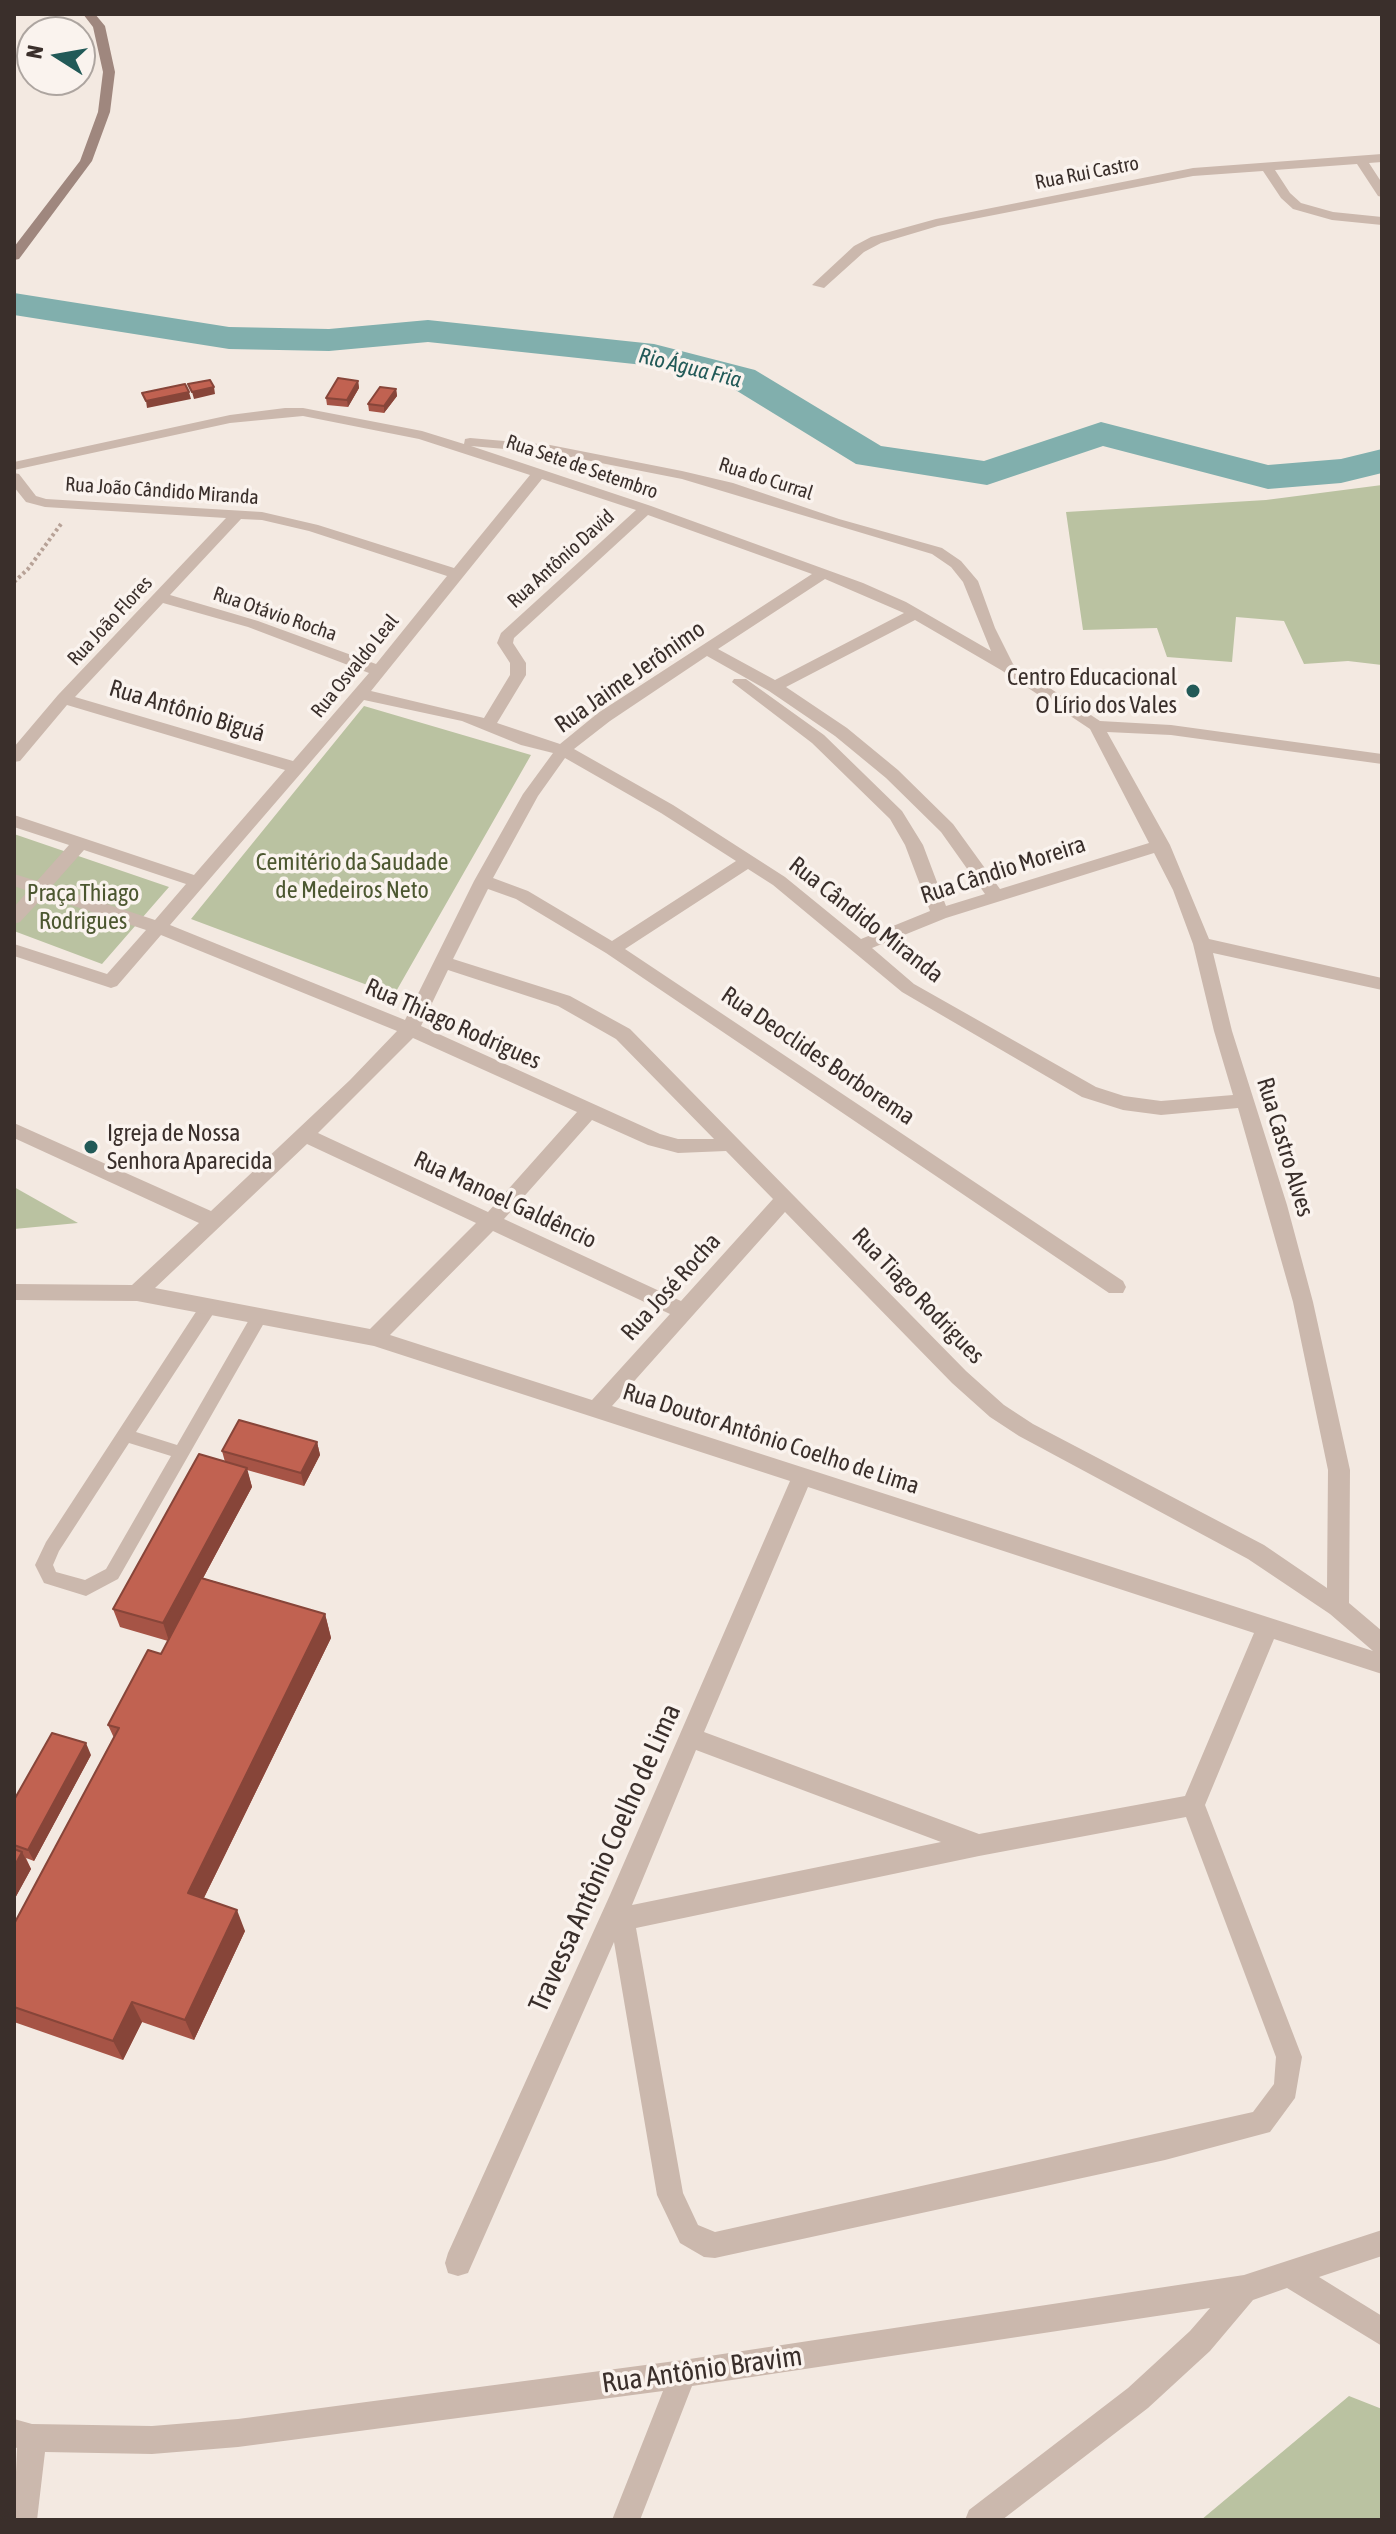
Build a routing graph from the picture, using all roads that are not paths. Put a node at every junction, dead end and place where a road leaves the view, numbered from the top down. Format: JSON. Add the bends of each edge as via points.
{"nodes":[{"id":1,"x":89,"y":14,"type":"edge"},
{"id":2,"x":1382,"y":158,"type":"edge"},
{"id":3,"x":1361,"y":160,"type":"junction"},
{"id":4,"x":1267,"y":167,"type":"junction"},
{"id":5,"x":1382,"y":193,"type":"edge"},
{"id":6,"x":1382,"y":221,"type":"edge"},
{"id":7,"x":14,"y":256,"type":"edge"},
{"id":8,"x":819,"y":285,"type":"dead end"},
{"id":9,"x":442,"y":440,"type":"junction"},
{"id":10,"x":14,"y":466,"type":"edge"},
{"id":11,"x":539,"y":473,"type":"junction"},
{"id":12,"x":14,"y":477,"type":"edge"},
{"id":13,"x":646,"y":509,"type":"junction"},
{"id":14,"x":238,"y":514,"type":"junction"},
{"id":15,"x":824,"y":573,"type":"junction"},
{"id":16,"x":456,"y":574,"type":"junction"},
{"id":17,"x":159,"y":597,"type":"junction"},
{"id":18,"x":915,"y":614,"type":"junction"},
{"id":19,"x":704,"y":654,"type":"junction"},
{"id":20,"x":1007,"y":667,"type":"junction"},
{"id":21,"x":377,"y":670,"type":"junction"},
{"id":22,"x":775,"y":687,"type":"junction"},
{"id":23,"x":360,"y":694,"type":"junction"},
{"id":24,"x":64,"y":699,"type":"junction"},
{"id":25,"x":488,"y":724,"type":"junction"},
{"id":26,"x":1096,"y":726,"type":"junction"},
{"id":27,"x":563,"y":750,"type":"junction"},
{"id":28,"x":14,"y":757,"type":"edge"},
{"id":29,"x":1382,"y":759,"type":"edge"},
{"id":30,"x":296,"y":768,"type":"junction"},
{"id":31,"x":14,"y":821,"type":"edge"},
{"id":32,"x":82,"y":842,"type":"junction"},
{"id":33,"x":1161,"y":845,"type":"junction"},
{"id":34,"x":748,"y":861,"type":"junction"},
{"id":35,"x":14,"y":880,"type":"edge"},
{"id":36,"x":483,"y":881,"type":"junction"},
{"id":37,"x":197,"y":882,"type":"junction"},
{"id":38,"x":40,"y":888,"type":"junction"},
{"id":39,"x":997,"y":897,"type":"junction"},
{"id":40,"x":940,"y":914,"type":"junction"},
{"id":41,"x":14,"y":918,"type":"edge"},
{"id":42,"x":158,"y":927,"type":"junction"},
{"id":43,"x":1202,"y":944,"type":"junction"},
{"id":44,"x":861,"y":946,"type":"junction"},
{"id":45,"x":612,"y":949,"type":"junction"},
{"id":46,"x":14,"y":950,"type":"edge"},
{"id":47,"x":442,"y":962,"type":"junction"},
{"id":48,"x":1382,"y":984,"type":"edge"},
{"id":49,"x":410,"y":1029,"type":"junction"},
{"id":50,"x":1244,"y":1101,"type":"junction"},
{"id":51,"x":588,"y":1112,"type":"junction"},
{"id":52,"x":14,"y":1130,"type":"edge"},
{"id":53,"x":305,"y":1135,"type":"junction"},
{"id":54,"x":731,"y":1143,"type":"junction"},
{"id":55,"x":786,"y":1198,"type":"junction"},
{"id":56,"x":213,"y":1221,"type":"junction"},
{"id":57,"x":490,"y":1222,"type":"junction"},
{"id":58,"x":1116,"y":1287,"type":"dead end"},
{"id":59,"x":14,"y":1292,"type":"edge"},
{"id":60,"x":137,"y":1293,"type":"junction"},
{"id":61,"x":209,"y":1306,"type":"junction"},
{"id":62,"x":683,"y":1311,"type":"junction"},
{"id":63,"x":260,"y":1316,"type":"junction"},
{"id":64,"x":374,"y":1338,"type":"junction"},
{"id":65,"x":596,"y":1410,"type":"junction"},
{"id":66,"x":125,"y":1435,"type":"junction"},
{"id":67,"x":182,"y":1453,"type":"junction"},
{"id":68,"x":803,"y":1475,"type":"junction"},
{"id":69,"x":1338,"y":1607,"type":"junction"},
{"id":70,"x":1267,"y":1629,"type":"junction"},
{"id":71,"x":1382,"y":1645,"type":"edge"},
{"id":72,"x":1382,"y":1664,"type":"edge"},
{"id":73,"x":690,"y":1737,"type":"junction"},
{"id":74,"x":1193,"y":1805,"type":"junction"},
{"id":75,"x":979,"y":1845,"type":"junction"},
{"id":76,"x":621,"y":1911,"type":"junction"},
{"id":77,"x":1382,"y":2243,"type":"edge"},
{"id":78,"x":458,"y":2263,"type":"dead end"},
{"id":79,"x":1290,"y":2275,"type":"junction"},
{"id":80,"x":1244,"y":2289,"type":"junction"},
{"id":81,"x":1382,"y":2332,"type":"edge"},
{"id":82,"x":683,"y":2374,"type":"junction"},
{"id":83,"x":23,"y":2436,"type":"edge"},
{"id":84,"x":23,"y":2520,"type":"edge"},
{"id":85,"x":626,"y":2520,"type":"edge"},
{"id":86,"x":979,"y":2520,"type":"edge"}],
"edges":[{"from":1,"to":7,"type":"street","via":[[99,26],[109,72],[104,112],[86,161]]},
{"from":2,"to":3,"type":"street","name":"Rua Rui Castro"},
{"from":3,"to":4,"type":"street","name":"Rua Rui Castro"},
{"from":3,"to":5,"type":"street"},
{"from":4,"to":6,"type":"street","via":[[1297,206]]},
{"from":4,"to":8,"type":"street","name":"Rua Rui Castro","via":[[1193,172],[892,233],[859,249]]},
{"from":9,"to":10,"type":"street","name":"Rua Sete de Setembro","via":[[285,412]]},
{"from":9,"to":11,"type":"street","name":"Rua Sete de Setembro"},
{"from":9,"to":20,"type":"street","name":"Rua do Curral","via":[[550,449],[682,475],[937,551],[970,581]]},
{"from":11,"to":13,"type":"street","name":"Rua Sete de Setembro"},
{"from":11,"to":16,"type":"street","name":"Rua Osvaldo Leal"},
{"from":12,"to":14,"type":"street","name":"Rua João Cândido Miranda","via":[[31,499],[73,506]]},
{"from":13,"to":15,"type":"street","name":"Rua Sete de Setembro"},
{"from":13,"to":25,"type":"street","name":"Rua Antônio David","via":[[507,636],[518,675]]},
{"from":14,"to":16,"type":"street","name":"Rua João Cândido Miranda","via":[[313,528]]},
{"from":14,"to":17,"type":"street","name":"Rua João Flores"},
{"from":15,"to":18,"type":"street","name":"Rua Sete de Setembro"},
{"from":15,"to":19,"type":"street","name":"Rua Jaime Jerônimo"},
{"from":16,"to":21,"type":"street","name":"Rua Osvaldo Leal"},
{"from":17,"to":21,"type":"street","name":"Rua Otávio Rocha","via":[[253,624]]},
{"from":17,"to":24,"type":"street","name":"Rua João Flores"},
{"from":18,"to":20,"type":"street","name":"Rua Sete de Setembro"},
{"from":18,"to":22,"type":"street"},
{"from":19,"to":22,"type":"street"},
{"from":19,"to":27,"type":"street","name":"Rua Jaime Jerônimo","via":[[604,717]]},
{"from":19,"to":40,"type":"street","via":[[818,739],[875,793],[909,835]]},
{"from":20,"to":26,"type":"street","name":"Rua Sete de Setembro"},
{"from":21,"to":23,"type":"street","name":"Rua Osvaldo Leal"},
{"from":22,"to":39,"type":"street","via":[[841,732],[928,807]]},
{"from":23,"to":25,"type":"street","name":"Rua Cândido Miranda"},
{"from":23,"to":30,"type":"street","name":"Rua Osvaldo Leal"},
{"from":24,"to":28,"type":"street","name":"Rua João Flores"},
{"from":24,"to":30,"type":"street","name":"Rua Antônio Biguá"},
{"from":25,"to":27,"type":"street","name":"Rua Cândido Miranda"},
{"from":26,"to":29,"type":"street","via":[[1171,730]]},
{"from":26,"to":33,"type":"street","name":"Rua Castro Alves"},
{"from":27,"to":34,"type":"street","name":"Rua Cândido Miranda"},
{"from":27,"to":36,"type":"street","name":"Rua Jaime Jerônimo","via":[[531,794]]},
{"from":30,"to":37,"type":"street","name":"Rua Osvaldo Leal"},
{"from":31,"to":32,"type":"street"},
{"from":32,"to":37,"type":"street"},
{"from":32,"to":38,"type":"street"},
{"from":33,"to":39,"type":"street","name":"Rua Cândio Moreira"},
{"from":33,"to":43,"type":"street","name":"Rua Castro Alves"},
{"from":34,"to":44,"type":"street","name":"Rua Cândido Miranda"},
{"from":34,"to":45,"type":"street"},
{"from":35,"to":38,"type":"street"},
{"from":36,"to":45,"type":"street","name":"Rua Deoclides Borborema","via":[[522,895]]},
{"from":36,"to":47,"type":"street","name":"Rua Jaime Jerônimo"},
{"from":37,"to":42,"type":"street"},
{"from":38,"to":41,"type":"street"},
{"from":38,"to":42,"type":"street"},
{"from":39,"to":40,"type":"street","name":"Rua Cândio Moreira"},
{"from":40,"to":44,"type":"street","name":"Rua Cândio Moreira"},
{"from":42,"to":46,"type":"street","via":[[111,982]]},
{"from":42,"to":49,"type":"street","name":"Rua Thiago Rodrigues"},
{"from":43,"to":48,"type":"street"},
{"from":43,"to":50,"type":"street","name":"Rua Castro Alves"},
{"from":44,"to":50,"type":"street","name":"Rua Cândido Miranda","via":[[908,988],[1089,1092],[1161,1108]]},
{"from":45,"to":58,"type":"street","name":"Rua Deoclides Borborema"},
{"from":47,"to":49,"type":"street","name":"Rua Jaime Jerônimo"},
{"from":47,"to":54,"type":"street","name":"Rua Tiago Rodrigues","via":[[564,1001],[609,1025]]},
{"from":49,"to":51,"type":"street","name":"Rua Thiago Rodrigues"},
{"from":49,"to":53,"type":"street","name":"Rua Jaime Jerônimo"},
{"from":50,"to":69,"type":"street","name":"Rua Castro Alves","via":[[1303,1302],[1337,1456]]},
{"from":51,"to":54,"type":"street","name":"Rua Thiago Rodrigues","via":[[678,1146]]},
{"from":51,"to":57,"type":"street"},
{"from":52,"to":56,"type":"street"},
{"from":53,"to":56,"type":"street","name":"Rua Jaime Jerônimo"},
{"from":53,"to":57,"type":"street","name":"Rua Manoel Galdêncio"},
{"from":54,"to":55,"type":"street","name":"Rua Tiago Rodrigues"},
{"from":55,"to":62,"type":"street","name":"Rua José Rocha"},
{"from":55,"to":69,"type":"street","name":"Rua Tiago Rodrigues","via":[[997,1411],[1256,1552]]},
{"from":56,"to":60,"type":"street","name":"Rua Jaime Jerônimo"},
{"from":57,"to":62,"type":"street","name":"Rua Manoel Galdêncio"},
{"from":57,"to":64,"type":"street"},
{"from":59,"to":60,"type":"street","name":"Rua Doutor Antônio Coelho de Lima"},
{"from":60,"to":61,"type":"street","name":"Rua Doutor Antônio Coelho de Lima"},
{"from":61,"to":63,"type":"street","name":"Rua Doutor Antônio Coelho de Lima"},
{"from":61,"to":66,"type":"lane"},
{"from":62,"to":65,"type":"street","name":"Rua José Rocha"},
{"from":63,"to":64,"type":"street","name":"Rua Doutor Antônio Coelho de Lima"},
{"from":63,"to":67,"type":"lane"},
{"from":64,"to":65,"type":"street","name":"Rua Doutor Antônio Coelho de Lima"},
{"from":65,"to":68,"type":"street","name":"Rua Doutor Antônio Coelho de Lima"},
{"from":66,"to":67,"type":"lane"},
{"from":66,"to":67,"type":"lane","via":[[45,1558],[50,1578],[86,1588],[112,1574]]},
{"from":68,"to":70,"type":"street","name":"Rua Doutor Antônio Coelho de Lima"},
{"from":68,"to":73,"type":"street","name":"Travessa Antônio Coelho de Lima"},
{"from":69,"to":71,"type":"street","name":"Rua Tiago Rodrigues"},
{"from":70,"to":72,"type":"street","name":"Rua Doutor Antônio Coelho de Lima"},
{"from":70,"to":74,"type":"street"},
{"from":73,"to":75,"type":"street"},
{"from":73,"to":76,"type":"street","name":"Travessa Antônio Coelho de Lima"},
{"from":74,"to":75,"type":"street"},
{"from":74,"to":76,"type":"street","via":[[1289,2057],[1286,2089],[1261,2123],[715,2245],[689,2234],[670,2195]]},
{"from":75,"to":76,"type":"street"},
{"from":76,"to":78,"type":"street","name":"Travessa Antônio Coelho de Lima"},
{"from":77,"to":79,"type":"street","name":"Rua Antônio Bravim"},
{"from":79,"to":80,"type":"street","name":"Rua Antônio Bravim"},
{"from":79,"to":81,"type":"street"},
{"from":80,"to":82,"type":"street","name":"Rua Antônio Bravim"},
{"from":80,"to":86,"type":"street","via":[[1200,2341],[1138,2398]]},
{"from":82,"to":83,"type":"street","name":"Rua Antônio Bravim","via":[[238,2433],[152,2440]]},
{"from":82,"to":85,"type":"street"},
{"from":83,"to":84,"type":"street"}]}
